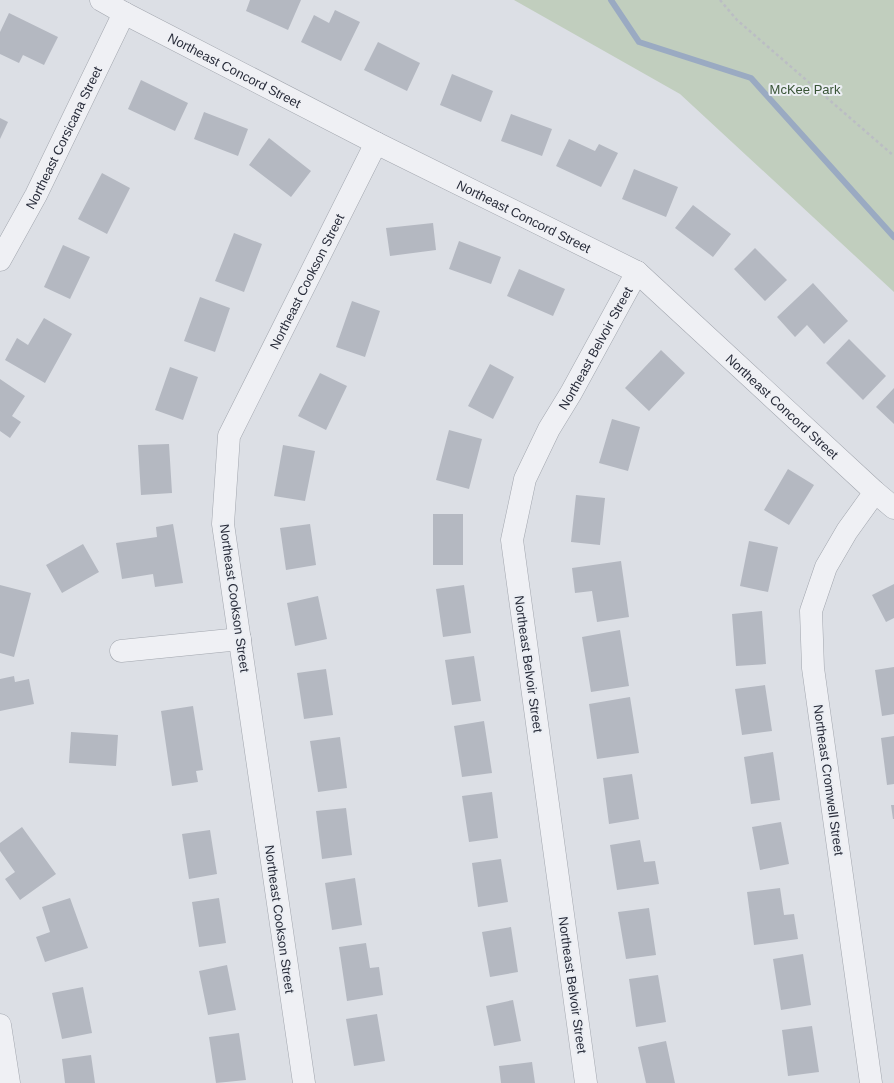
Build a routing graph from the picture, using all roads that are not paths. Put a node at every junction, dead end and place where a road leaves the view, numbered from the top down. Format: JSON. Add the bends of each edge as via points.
{"nodes":[{"id":1,"x":101,"y":0,"type":"edge"},
{"id":2,"x":124,"y":13,"type":"junction"},
{"id":3,"x":376,"y":143,"type":"junction"},
{"id":4,"x":0,"y":260,"type":"edge"},
{"id":5,"x":637,"y":272,"type":"junction"},
{"id":6,"x":875,"y":492,"type":"junction"},
{"id":7,"x":894,"y":508,"type":"edge"},
{"id":8,"x":240,"y":638,"type":"junction"},
{"id":9,"x":121,"y":651,"type":"dead end"},
{"id":10,"x":0,"y":1025,"type":"edge"},
{"id":11,"x":9,"y":1083,"type":"edge"},
{"id":12,"x":304,"y":1083,"type":"edge"},
{"id":13,"x":586,"y":1083,"type":"edge"},
{"id":14,"x":871,"y":1083,"type":"edge"}],
"edges":[{"from":1,"to":2,"type":"street","name":"Northeast Concord Street"},
{"from":2,"to":3,"type":"street","name":"Northeast Concord Street"},
{"from":2,"to":4,"type":"street","name":"Northeast Corsicana Street","via":[[36,195]]},
{"from":3,"to":5,"type":"street","name":"Northeast Concord Street"},
{"from":3,"to":8,"type":"street","name":"Northeast Cookson Street","via":[[229,436],[223,524]]},
{"from":5,"to":6,"type":"street","name":"Northeast Concord Street"},
{"from":5,"to":13,"type":"street","name":"Northeast Belvoir Street","via":[[549,429],[525,479],[512,540]]},
{"from":6,"to":7,"type":"street","name":"Northeast Concord Street"},
{"from":6,"to":14,"type":"street","name":"Northeast Cromwell Street","via":[[847,531],[826,568],[811,611],[813,668]]},
{"from":8,"to":9,"type":"street"},
{"from":8,"to":12,"type":"street","name":"Northeast Cookson Street"},
{"from":10,"to":11,"type":"street"}]}
